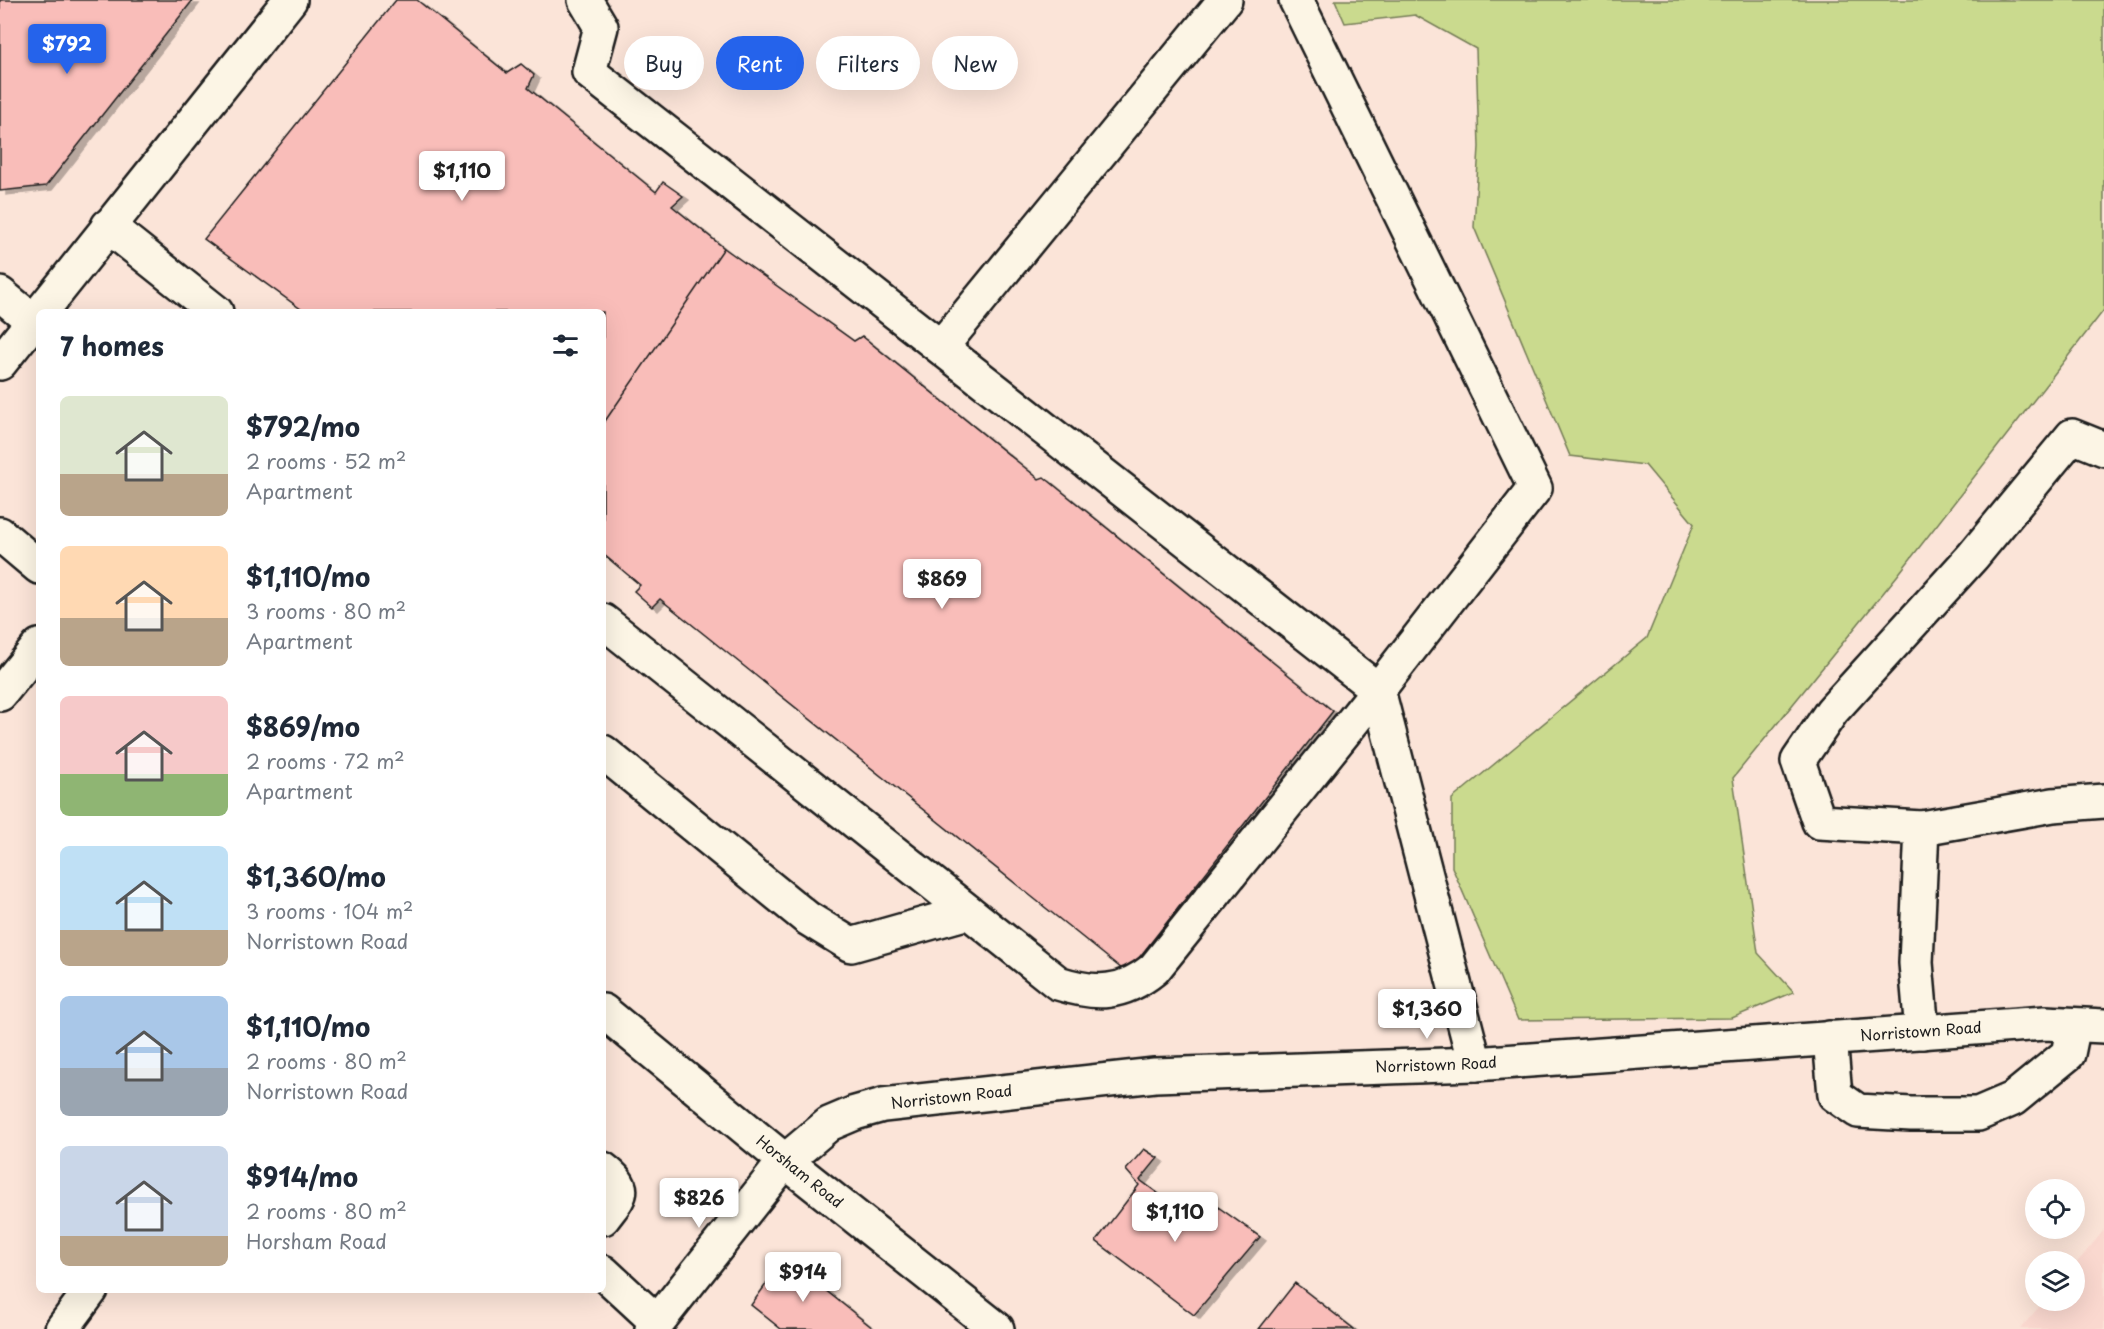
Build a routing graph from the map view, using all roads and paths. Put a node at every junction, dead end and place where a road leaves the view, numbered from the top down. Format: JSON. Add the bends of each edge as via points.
{"nodes":[{"id":1,"x":290,"y":0,"type":"edge"},
{"id":2,"x":585,"y":0,"type":"edge"},
{"id":3,"x":1225,"y":0,"type":"edge"},
{"id":4,"x":1296,"y":0,"type":"edge"},
{"id":5,"x":108,"y":226,"type":"junction"},
{"id":6,"x":0,"y":294,"type":"edge"},
{"id":7,"x":43,"y":309,"type":"edge"},
{"id":8,"x":212,"y":309,"type":"edge"},
{"id":9,"x":36,"y":315,"type":"edge"},
{"id":10,"x":36,"y":318,"type":"edge"},
{"id":11,"x":941,"y":347,"type":"junction"},
{"id":12,"x":0,"y":363,"type":"edge"},
{"id":13,"x":2104,"y":449,"type":"edge"},
{"id":14,"x":0,"y":534,"type":"edge"},
{"id":15,"x":36,"y":564,"type":"edge"},
{"id":16,"x":606,"y":629,"type":"edge"},
{"id":17,"x":36,"y":650,"type":"edge"},
{"id":18,"x":1378,"y":690,"type":"junction"},
{"id":19,"x":0,"y":694,"type":"edge"},
{"id":20,"x":606,"y":754,"type":"edge"},
{"id":21,"x":2104,"y":801,"type":"edge"},
{"id":22,"x":1922,"y":828,"type":"junction"},
{"id":23,"x":968,"y":912,"type":"junction"},
{"id":24,"x":606,"y":1013,"type":"edge"},
{"id":25,"x":2089,"y":1025,"type":"edge"},
{"id":26,"x":1923,"y":1032,"type":"junction"},
{"id":27,"x":1830,"y":1038,"type":"junction"},
{"id":28,"x":1475,"y":1064,"type":"junction"},
{"id":29,"x":785,"y":1161,"type":"junction"},
{"id":30,"x":606,"y":1171,"type":"edge"},
{"id":31,"x":606,"y":1214,"type":"edge"},
{"id":32,"x":606,"y":1275,"type":"edge"},
{"id":33,"x":90,"y":1293,"type":"edge"},
{"id":34,"x":654,"y":1326,"type":"edge"},
{"id":35,"x":62,"y":1329,"type":"edge"},
{"id":36,"x":997,"y":1329,"type":"edge"}],
"edges":[{"from":1,"to":5,"type":"street"},
{"from":2,"to":11,"type":"street","via":[[601,27],[589,72]]},
{"from":3,"to":11,"type":"street"},
{"from":4,"to":18,"type":"street","via":[[1535,488]]},
{"from":5,"to":7,"type":"street"},
{"from":5,"to":8,"type":"street"},
{"from":6,"to":9,"type":"street"},
{"from":10,"to":12,"type":"street"},
{"from":11,"to":18,"type":"street"},
{"from":13,"to":22,"type":"street","via":[[2072,436],[1973,556],[1832,711],[1798,761],[1819,822]]},
{"from":14,"to":15,"type":"street"},
{"from":16,"to":23,"type":"street"},
{"from":17,"to":19,"type":"street"},
{"from":18,"to":23,"type":"street","via":[[1154,969],[1137,983],[1092,991],[1058,983]]},
{"from":18,"to":28,"type":"street"},
{"from":20,"to":23,"type":"street","via":[[807,918],[851,945]]},
{"from":21,"to":22,"type":"street","via":[[2053,805]]},
{"from":22,"to":26,"type":"street","via":[[1916,963]]},
{"from":24,"to":29,"type":"street","name":"Horsham Road"},
{"from":25,"to":26,"type":"street","name":"Norristown Road","via":[[2045,1023]]},
{"from":25,"to":27,"type":"street","via":[[2068,1054],[2013,1098],[1978,1114],[1858,1111],[1835,1095]]},
{"from":26,"to":27,"type":"street","name":"Norristown Road"},
{"from":27,"to":28,"type":"street","name":"Norristown Road"},
{"from":28,"to":29,"type":"street","name":"Norristown Road","via":[[1155,1075],[883,1105],[829,1124]]},
{"from":29,"to":34,"type":"street","name":"Norristown Road"},
{"from":29,"to":36,"type":"street","name":"Horsham Road"},
{"from":30,"to":31,"type":"street","via":[[620,1187],[620,1195]]},
{"from":32,"to":34,"type":"street"},
{"from":33,"to":35,"type":"street"}]}
